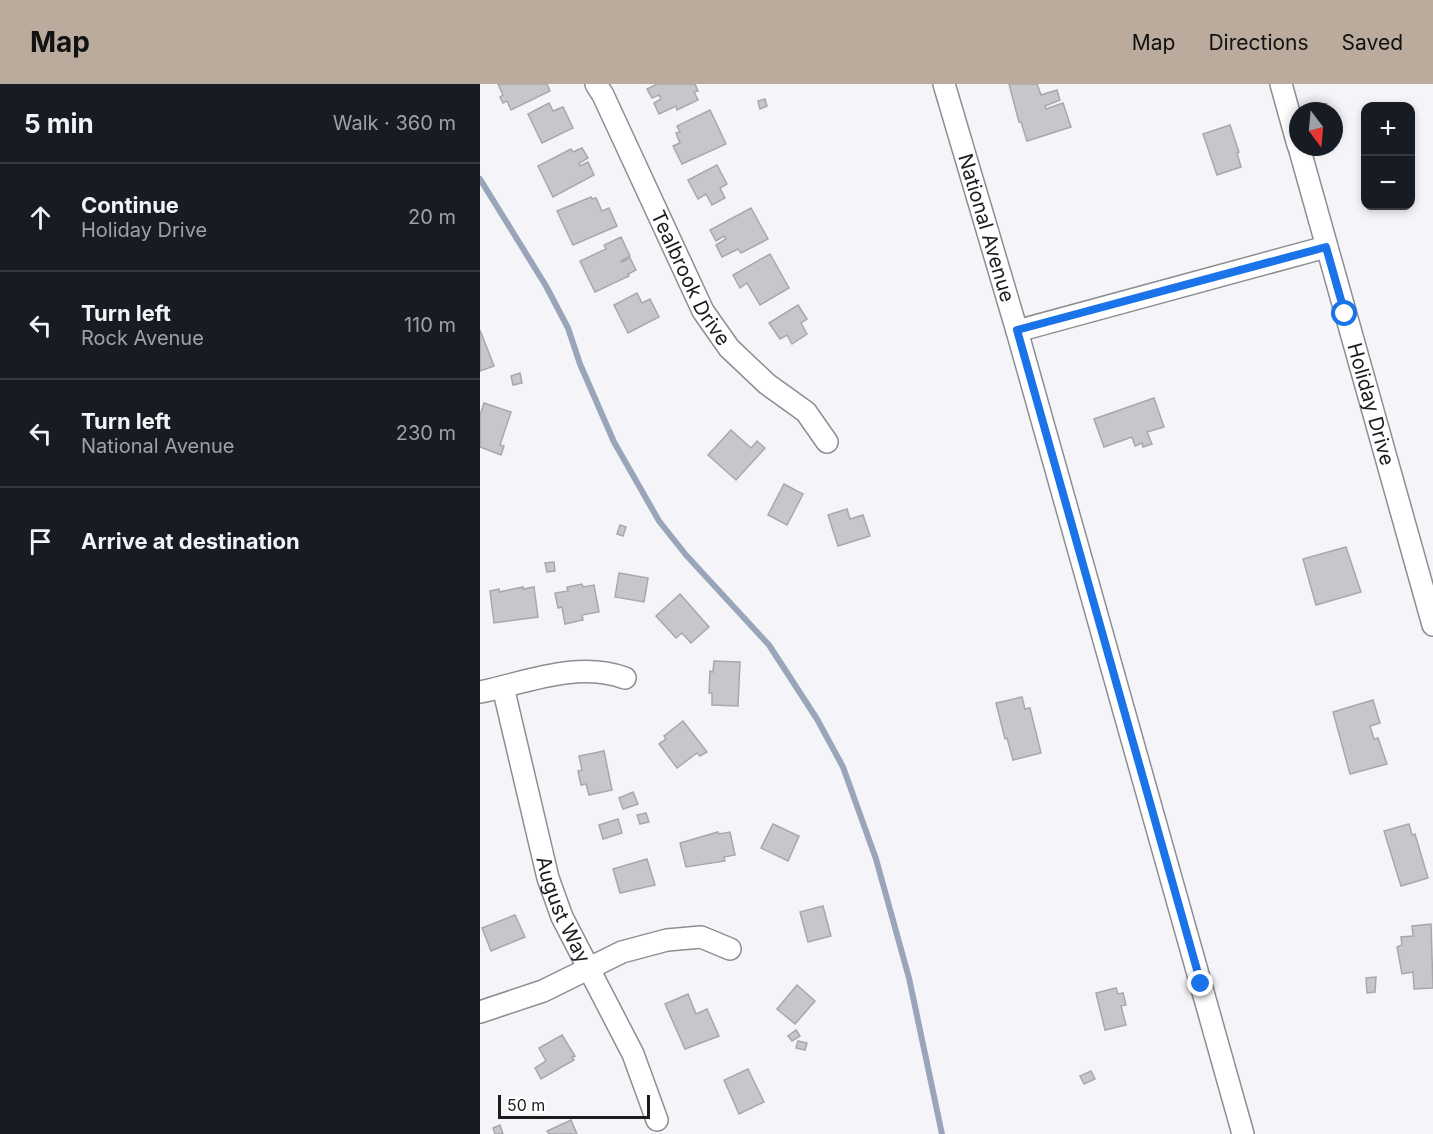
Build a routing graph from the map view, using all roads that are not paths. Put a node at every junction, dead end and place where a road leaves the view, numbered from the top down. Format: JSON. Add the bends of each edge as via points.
{"nodes":[{"id":1,"x":596,"y":84,"type":"edge"},
{"id":2,"x":944,"y":84,"type":"edge"},
{"id":3,"x":1281,"y":84,"type":"edge"},
{"id":4,"x":1289,"y":113,"type":"edge"},
{"id":5,"x":1301,"y":156,"type":"edge"},
{"id":6,"x":1326,"y":247,"type":"junction"},
{"id":7,"x":1017,"y":330,"type":"junction"},
{"id":8,"x":827,"y":442,"type":"dead end"},
{"id":9,"x":1433,"y":625,"type":"edge"},
{"id":10,"x":625,"y":678,"type":"dead end"},
{"id":11,"x":503,"y":687,"type":"junction"},
{"id":12,"x":480,"y":692,"type":"edge"},
{"id":13,"x":730,"y":948,"type":"dead end"},
{"id":14,"x":589,"y":968,"type":"junction"},
{"id":15,"x":480,"y":1012,"type":"edge"},
{"id":16,"x":657,"y":1120,"type":"dead end"},
{"id":17,"x":1243,"y":1134,"type":"edge"}],
"edges":[{"from":1,"to":8,"type":"street","name":"Tealbrook Drive","via":[[704,311],[729,348],[767,384],[806,412]]},
{"from":2,"to":7,"type":"street","name":"National Avenue"},
{"from":3,"to":4,"type":"street","name":"Holiday Drive"},
{"from":5,"to":6,"type":"street","name":"Holiday Drive"},
{"from":6,"to":7,"type":"street"},
{"from":6,"to":9,"type":"street","name":"Holiday Drive"},
{"from":7,"to":17,"type":"street","name":"National Avenue"},
{"from":10,"to":11,"type":"street","via":[[608,672],[570,671]]},
{"from":11,"to":12,"type":"street"},
{"from":11,"to":14,"type":"street","name":"August Way","via":[[548,878],[562,917]]},
{"from":13,"to":14,"type":"street","via":[[701,937],[667,939],[622,952]]},
{"from":14,"to":15,"type":"street","via":[[543,991]]},
{"from":14,"to":16,"type":"street","name":"August Way","via":[[633,1054]]}]}
